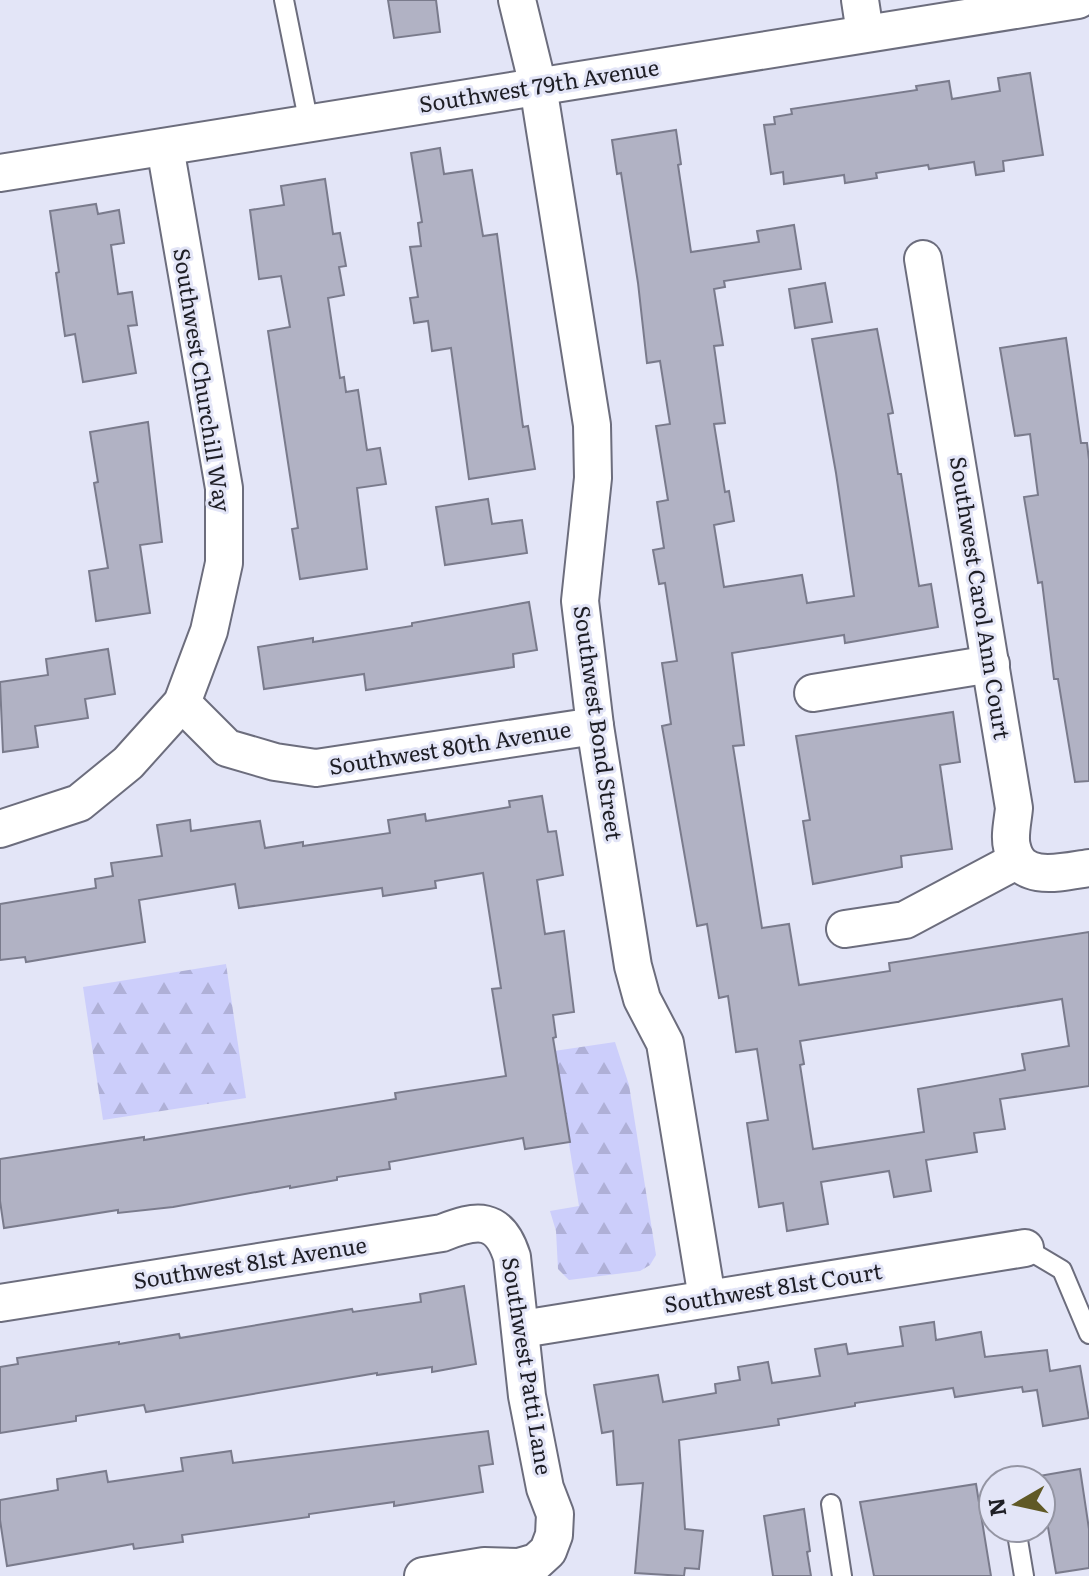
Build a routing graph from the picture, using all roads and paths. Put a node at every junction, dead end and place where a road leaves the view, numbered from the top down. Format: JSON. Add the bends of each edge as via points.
{"nodes":[{"id":1,"x":284,"y":0,"type":"edge"},
{"id":2,"x":517,"y":0,"type":"edge"},
{"id":3,"x":1078,"y":0,"type":"edge"},
{"id":4,"x":863,"y":17,"type":"edge"},
{"id":5,"x":538,"y":86,"type":"junction"},
{"id":6,"x":309,"y":124,"type":"junction"},
{"id":7,"x":165,"y":147,"type":"junction"},
{"id":8,"x":0,"y":173,"type":"edge"},
{"id":9,"x":923,"y":259,"type":"dead end"},
{"id":10,"x":991,"y":664,"type":"junction"},
{"id":11,"x":813,"y":693,"type":"dead end"},
{"id":12,"x":182,"y":703,"type":"junction"},
{"id":13,"x":595,"y":726,"type":"junction"},
{"id":14,"x":0,"y":829,"type":"edge"},
{"id":15,"x":1016,"y":861,"type":"junction"},
{"id":16,"x":1089,"y":868,"type":"edge"},
{"id":17,"x":845,"y":929,"type":"dead end"},
{"id":18,"x":497,"y":1230,"type":"joint"},
{"id":19,"x":1025,"y":1248,"type":"joint"},
{"id":20,"x":707,"y":1298,"type":"junction"},
{"id":21,"x":0,"y":1303,"type":"edge"},
{"id":22,"x":522,"y":1329,"type":"junction"},
{"id":23,"x":1089,"y":1334,"type":"edge"},
{"id":24,"x":831,"y":1504,"type":"dead end"},
{"id":25,"x":1019,"y":1544,"type":"edge"},
{"id":26,"x":423,"y":1576,"type":"edge"},
{"id":27,"x":842,"y":1576,"type":"edge"},
{"id":28,"x":1024,"y":1576,"type":"edge"}],
"edges":[{"from":1,"to":6,"type":"lane"},
{"from":2,"to":5,"type":"street","name":"Southwest Bond Street"},
{"from":3,"to":4,"type":"street","name":"Southwest 79th Avenue"},
{"from":4,"to":5,"type":"street","name":"Southwest 79th Avenue"},
{"from":5,"to":6,"type":"street","name":"Southwest 79th Avenue"},
{"from":5,"to":13,"type":"street","name":"Southwest Bond Street","via":[[592,425],[593,478],[580,601]]},
{"from":6,"to":7,"type":"street","name":"Southwest 79th Avenue"},
{"from":7,"to":8,"type":"street","name":"Southwest 79th Avenue"},
{"from":7,"to":12,"type":"street","name":"Southwest Churchill Way","via":[[224,488],[224,563],[209,631]]},
{"from":9,"to":10,"type":"street","name":"Southwest Carol Ann Court"},
{"from":10,"to":11,"type":"street"},
{"from":10,"to":15,"type":"street","name":"Southwest Carol Ann Court","via":[[1014,808],[1011,844]]},
{"from":12,"to":13,"type":"street","name":"Southwest 80th Avenue","via":[[227,748],[316,768]]},
{"from":12,"to":14,"type":"street","via":[[128,763],[79,803]]},
{"from":13,"to":20,"type":"street","name":"Southwest Bond Street","via":[[633,966],[642,999],[665,1043]]},
{"from":15,"to":16,"type":"street","via":[[1037,874]]},
{"from":15,"to":17,"type":"street","via":[[905,920]]},
{"from":18,"to":21,"type":"street","name":"Southwest 81st Avenue","via":[[483,1222],[466,1224],[442,1233]]},
{"from":18,"to":22,"type":"street","name":"Southwest Patti Lane","via":[[512,1257]]},
{"from":19,"to":20,"type":"street","name":"Southwest 81st Court"},
{"from":19,"to":23,"type":"lane","via":[[1062,1270]]},
{"from":20,"to":22,"type":"street","name":"Southwest 81st Court"},
{"from":22,"to":26,"type":"street","name":"Southwest Patti Lane","via":[[527,1396],[555,1514],[548,1551],[519,1567],[484,1566]]},
{"from":24,"to":27,"type":"lane"},
{"from":25,"to":28,"type":"lane"}]}
